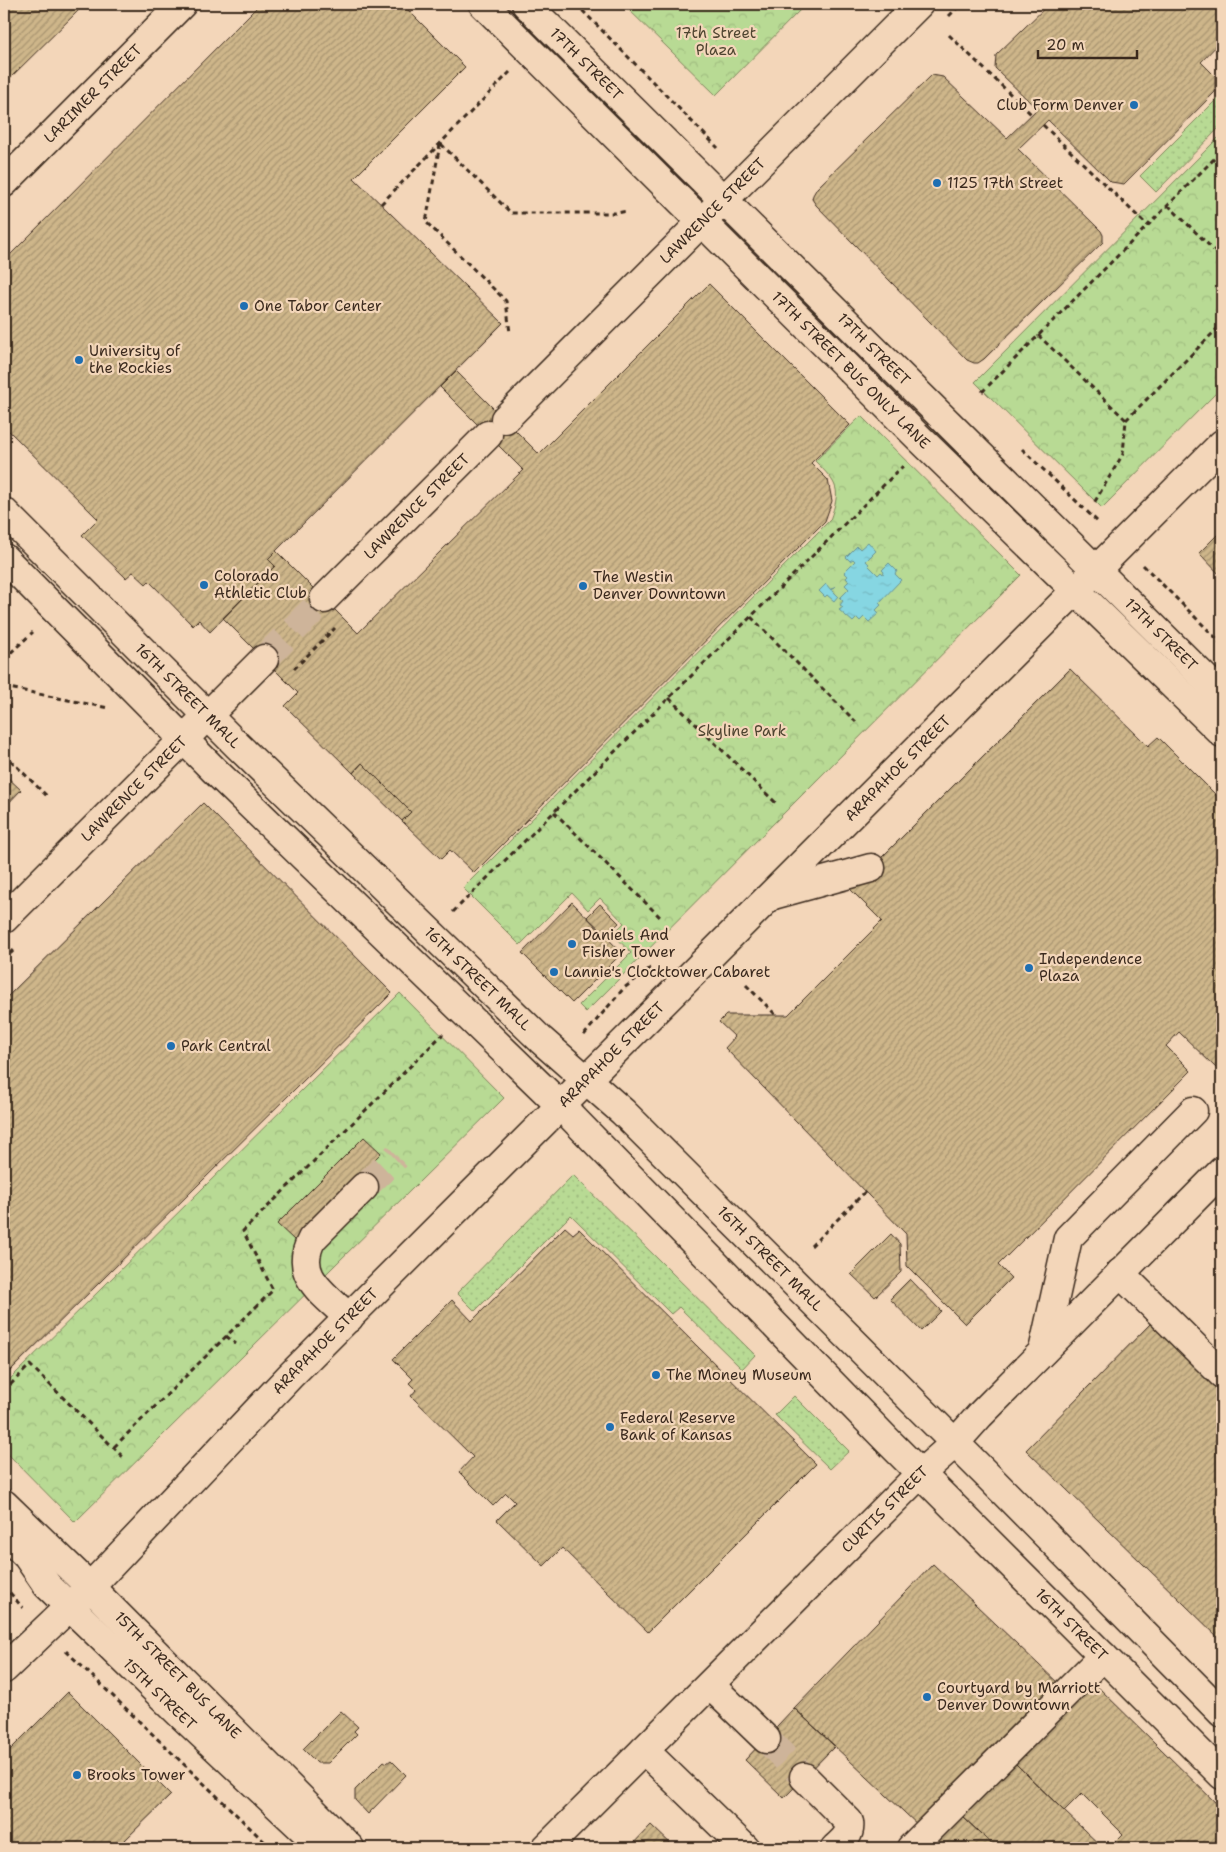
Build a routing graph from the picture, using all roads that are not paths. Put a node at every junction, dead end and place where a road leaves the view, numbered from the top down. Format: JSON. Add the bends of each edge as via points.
{"nodes":[{"id":1,"x":182,"y":4,"type":"edge"},
{"id":2,"x":483,"y":4,"type":"edge"},
{"id":3,"x":526,"y":4,"type":"edge"},
{"id":4,"x":919,"y":4,"type":"edge"},
{"id":5,"x":4,"y":183,"type":"edge"},
{"id":6,"x":724,"y":200,"type":"junction"},
{"id":7,"x":702,"y":222,"type":"junction"},
{"id":8,"x":1222,"y":444,"type":"edge"},
{"id":9,"x":4,"y":512,"type":"edge"},
{"id":10,"x":4,"y":558,"type":"edge"},
{"id":11,"x":1097,"y":570,"type":"junction"},
{"id":12,"x":1076,"y":591,"type":"junction"},
{"id":13,"x":324,"y":599,"type":"tunnel mouth"},
{"id":14,"x":264,"y":659,"type":"tunnel mouth"},
{"id":15,"x":1222,"y":695,"type":"edge"},
{"id":16,"x":208,"y":715,"type":"junction"},
{"id":17,"x":1222,"y":733,"type":"edge"},
{"id":18,"x":183,"y":740,"type":"junction"},
{"id":19,"x":870,"y":868,"type":"dead end"},
{"id":20,"x":772,"y":895,"type":"junction"},
{"id":21,"x":4,"y":919,"type":"edge"},
{"id":22,"x":588,"y":1080,"type":"junction"},
{"id":23,"x":561,"y":1106,"type":"junction"},
{"id":24,"x":1193,"y":1111,"type":"dead end"},
{"id":25,"x":1222,"y":1171,"type":"edge"},
{"id":26,"x":364,"y":1187,"type":"tunnel mouth"},
{"id":27,"x":1120,"y":1273,"type":"junction"},
{"id":28,"x":349,"y":1318,"type":"junction"},
{"id":29,"x":1044,"y":1350,"type":"junction"},
{"id":30,"x":1222,"y":1374,"type":"edge"},
{"id":31,"x":954,"y":1444,"type":"junction"},
{"id":32,"x":920,"y":1474,"type":"junction"},
{"id":33,"x":4,"y":1504,"type":"edge"},
{"id":34,"x":4,"y":1534,"type":"edge"},
{"id":35,"x":90,"y":1587,"type":"junction"},
{"id":36,"x":70,"y":1606,"type":"junction"},
{"id":37,"x":1103,"y":1656,"type":"junction"},
{"id":38,"x":4,"y":1669,"type":"edge"},
{"id":39,"x":710,"y":1685,"type":"junction"},
{"id":40,"x":1222,"y":1713,"type":"edge"},
{"id":41,"x":766,"y":1739,"type":"tunnel mouth"},
{"id":42,"x":644,"y":1750,"type":"junction"},
{"id":43,"x":1222,"y":1775,"type":"edge"},
{"id":44,"x":804,"y":1777,"type":"tunnel mouth"},
{"id":45,"x":323,"y":1848,"type":"edge"},
{"id":46,"x":350,"y":1848,"type":"edge"},
{"id":47,"x":546,"y":1848,"type":"edge"},
{"id":48,"x":745,"y":1848,"type":"edge"},
{"id":49,"x":835,"y":1848,"type":"edge"},
{"id":50,"x":911,"y":1848,"type":"edge"}],
"edges":[{"from":1,"to":5,"type":"street","name":"LARIMER STREET"},
{"from":2,"to":7,"type":"street","name":"17TH STREET BUS ONLY LANE"},
{"from":3,"to":6,"type":"street","name":"17TH STREET"},
{"from":4,"to":6,"type":"street","name":"LAWRENCE STREET"},
{"from":6,"to":7,"type":"street","name":"LAWRENCE STREET"},
{"from":6,"to":11,"type":"street","name":"17TH STREET"},
{"from":7,"to":12,"type":"street","name":"17TH STREET BUS ONLY LANE"},
{"from":7,"to":13,"type":"street","name":"LAWRENCE STREET"},
{"from":8,"to":11,"type":"street","name":"ARAPAHOE STREET"},
{"from":9,"to":16,"type":"street","name":"16TH STREET MALL"},
{"from":10,"to":18,"type":"street"},
{"from":11,"to":12,"type":"street","name":"ARAPAHOE STREET"},
{"from":11,"to":15,"type":"street","name":"17TH STREET"},
{"from":12,"to":17,"type":"street","name":"17TH STREET BUS ONLY LANE"},
{"from":12,"to":20,"type":"street","name":"ARAPAHOE STREET"},
{"from":14,"to":16,"type":"street","name":"LAWRENCE STREET"},
{"from":16,"to":18,"type":"street","name":"LAWRENCE STREET"},
{"from":16,"to":22,"type":"street","name":"16TH STREET MALL","via":[[541,1040]]},
{"from":18,"to":21,"type":"street","name":"LAWRENCE STREET"},
{"from":18,"to":23,"type":"street"},
{"from":19,"to":20,"type":"street"},
{"from":20,"to":22,"type":"street","name":"ARAPAHOE STREET"},
{"from":22,"to":23,"type":"street","name":"ARAPAHOE STREET"},
{"from":22,"to":31,"type":"street","name":"16TH STREET MALL"},
{"from":23,"to":28,"type":"street","name":"ARAPAHOE STREET"},
{"from":23,"to":32,"type":"street"},
{"from":24,"to":29,"type":"street","via":[[1068,1238]]},
{"from":25,"to":27,"type":"street","name":"CURTIS STREET"},
{"from":26,"to":28,"type":"street","via":[[312,1239],[304,1259],[310,1280]]},
{"from":27,"to":29,"type":"street","name":"CURTIS STREET"},
{"from":27,"to":30,"type":"street"},
{"from":28,"to":35,"type":"street","name":"ARAPAHOE STREET"},
{"from":29,"to":31,"type":"street","name":"CURTIS STREET"},
{"from":31,"to":32,"type":"street","name":"CURTIS STREET"},
{"from":31,"to":40,"type":"street"},
{"from":32,"to":37,"type":"street","name":"16TH STREET"},
{"from":32,"to":39,"type":"street","name":"CURTIS STREET"},
{"from":33,"to":35,"type":"street","name":"15TH STREET BUS LANE"},
{"from":34,"to":36,"type":"street","name":"15TH STREET"},
{"from":35,"to":36,"type":"street","name":"ARAPAHOE STREET"},
{"from":35,"to":46,"type":"street","name":"15TH STREET BUS LANE"},
{"from":36,"to":38,"type":"street","name":"ARAPAHOE STREET"},
{"from":36,"to":45,"type":"street","name":"15TH STREET"},
{"from":37,"to":43,"type":"street","name":"16TH STREET"},
{"from":37,"to":50,"type":"street"},
{"from":39,"to":41,"type":"street"},
{"from":39,"to":42,"type":"street","name":"CURTIS STREET"},
{"from":42,"to":47,"type":"street","name":"CURTIS STREET"},
{"from":42,"to":48,"type":"street"},
{"from":44,"to":49,"type":"street","via":[[849,1822],[847,1836]]}]}
